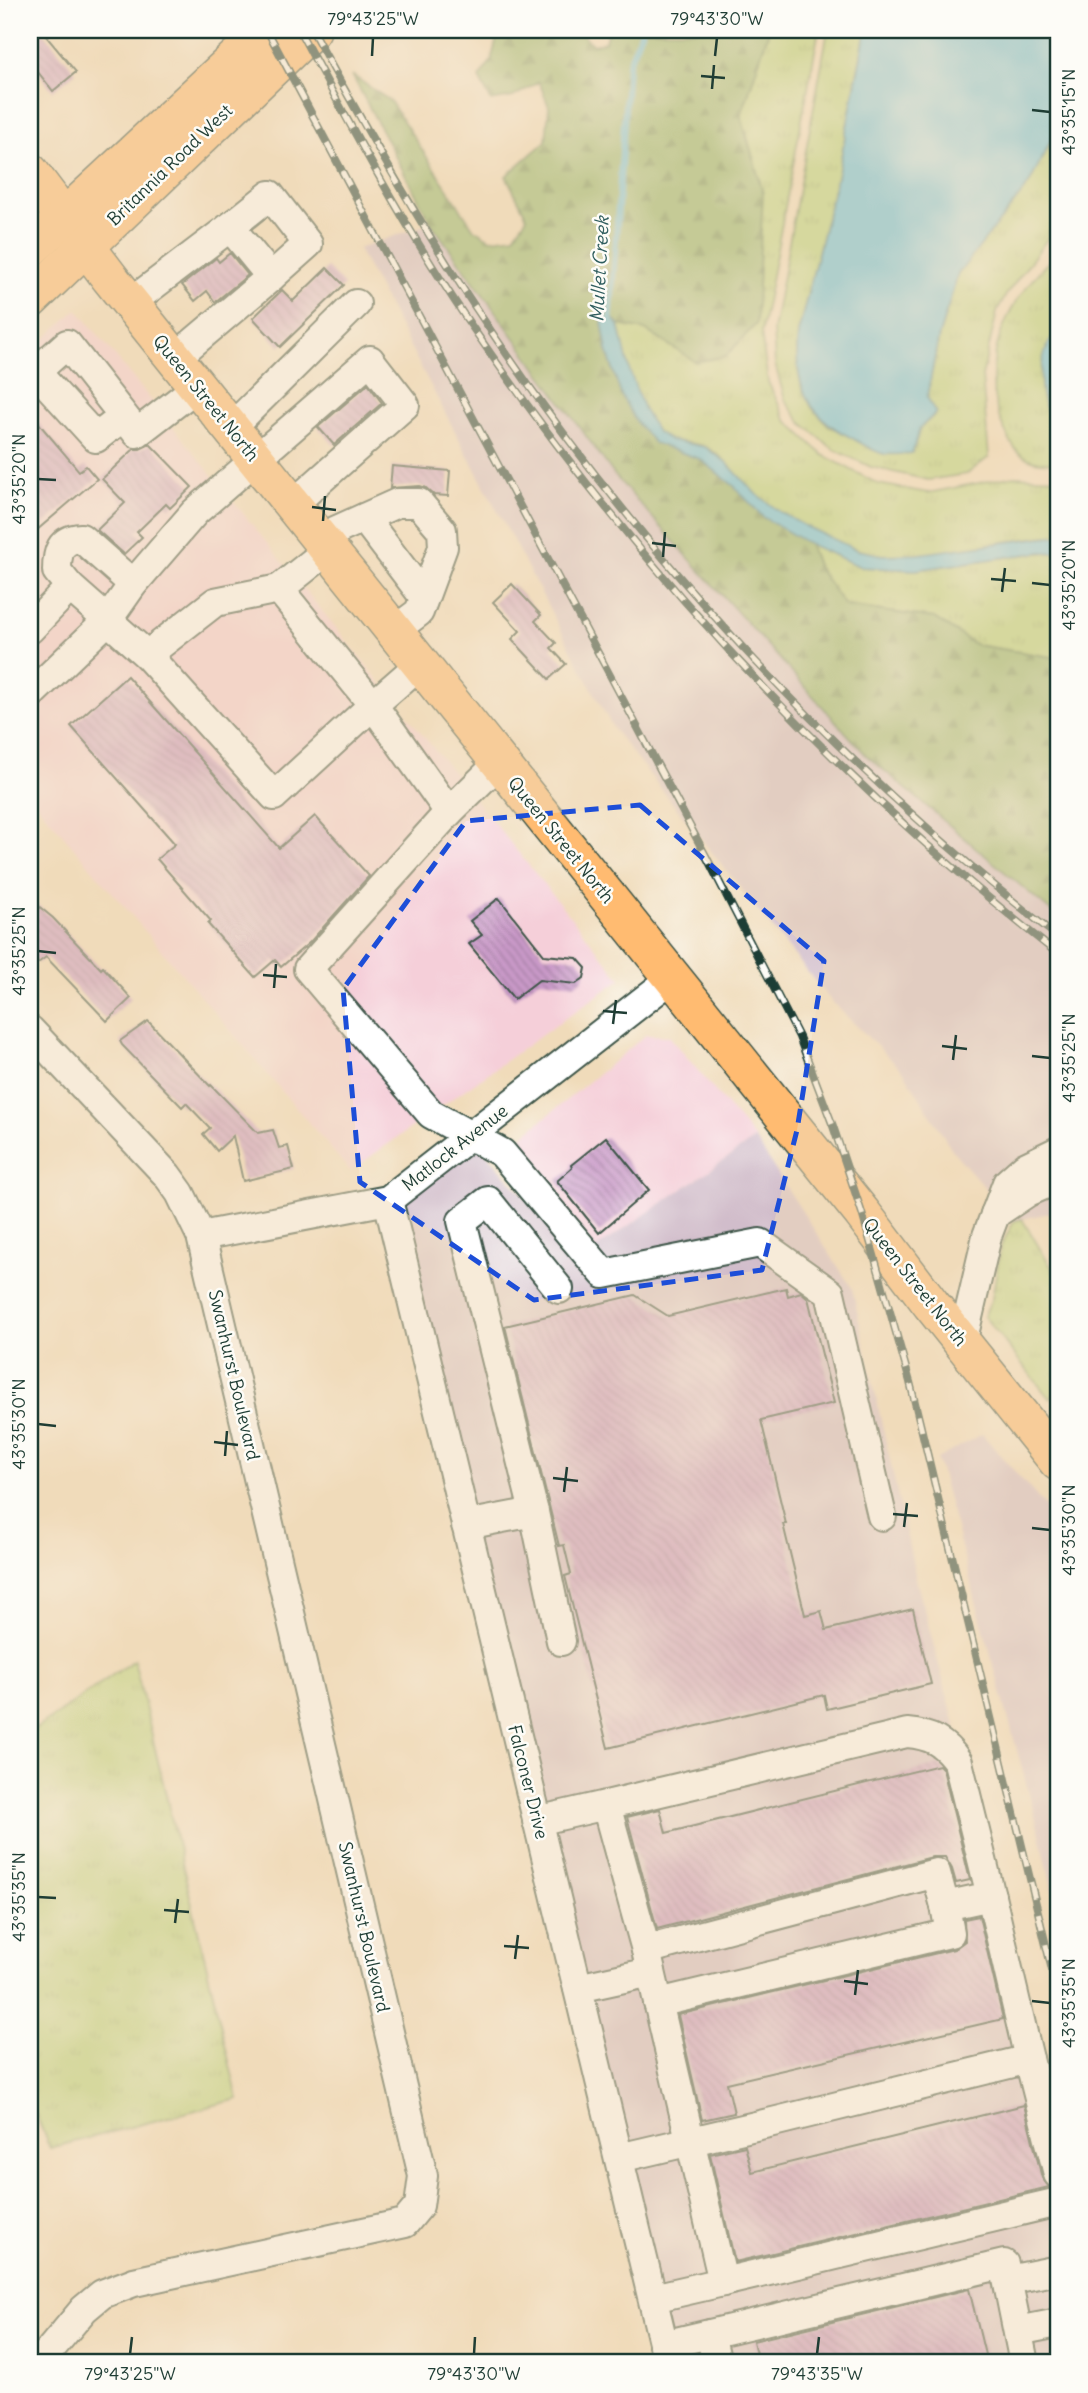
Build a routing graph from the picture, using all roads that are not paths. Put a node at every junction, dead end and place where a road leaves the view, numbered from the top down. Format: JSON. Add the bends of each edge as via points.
{"nodes":[{"id":1,"x":265,"y":30,"type":"edge"},
{"id":2,"x":312,"y":30,"type":"edge"},
{"id":3,"x":30,"y":172,"type":"edge"},
{"id":4,"x":230,"y":227,"type":"junction"},
{"id":5,"x":75,"y":231,"type":"junction"},
{"id":6,"x":30,"y":249,"type":"edge"},
{"id":7,"x":271,"y":277,"type":"junction"},
{"id":8,"x":30,"y":300,"type":"edge"},
{"id":9,"x":130,"y":303,"type":"junction"},
{"id":10,"x":356,"y":304,"type":"dead end"},
{"id":11,"x":175,"y":358,"type":"junction"},
{"id":12,"x":33,"y":374,"type":"edge"},
{"id":13,"x":198,"y":386,"type":"junction"},
{"id":14,"x":123,"y":417,"type":"junction"},
{"id":15,"x":231,"y":428,"type":"junction"},
{"id":16,"x":256,"y":460,"type":"junction"},
{"id":17,"x":292,"y":505,"type":"junction"},
{"id":18,"x":371,"y":514,"type":"junction"},
{"id":19,"x":323,"y":544,"type":"junction"},
{"id":20,"x":133,"y":584,"type":"junction"},
{"id":21,"x":70,"y":587,"type":"junction"},
{"id":22,"x":427,"y":588,"type":"junction"},
{"id":23,"x":279,"y":589,"type":"junction"},
{"id":24,"x":107,"y":621,"type":"junction"},
{"id":25,"x":30,"y":629,"type":"edge"},
{"id":26,"x":394,"y":631,"type":"junction"},
{"id":27,"x":147,"y":655,"type":"junction"},
{"id":28,"x":420,"y":664,"type":"junction"},
{"id":29,"x":30,"y":695,"type":"edge"},
{"id":30,"x":373,"y":705,"type":"junction"},
{"id":31,"x":499,"y":762,"type":"junction"},
{"id":32,"x":449,"y":812,"type":"junction"},
{"id":33,"x":671,"y":979,"type":"junction"},
{"id":34,"x":30,"y":1030,"type":"edge"},
{"id":35,"x":471,"y":1135,"type":"junction"},
{"id":36,"x":1058,"y":1151,"type":"edge"},
{"id":37,"x":1058,"y":1179,"type":"edge"},
{"id":38,"x":388,"y":1200,"type":"junction"},
{"id":39,"x":996,"y":1214,"type":"junction"},
{"id":40,"x":201,"y":1236,"type":"junction"},
{"id":41,"x":559,"y":1289,"type":"dead end"},
{"id":42,"x":962,"y":1343,"type":"junction"},
{"id":43,"x":1058,"y":1462,"type":"edge"},
{"id":44,"x":534,"y":1512,"type":"junction"},
{"id":45,"x":882,"y":1516,"type":"dead end"},
{"id":46,"x":466,"y":1525,"type":"junction"},
{"id":47,"x":561,"y":1641,"type":"dead end"},
{"id":48,"x":606,"y":1805,"type":"junction"},
{"id":49,"x":537,"y":1821,"type":"junction"},
{"id":50,"x":991,"y":1896,"type":"junction"},
{"id":51,"x":945,"y":1906,"type":"junction"},
{"id":52,"x":649,"y":1961,"type":"junction"},
{"id":53,"x":578,"y":1988,"type":"junction"},
{"id":54,"x":658,"y":2003,"type":"junction"},
{"id":55,"x":1029,"y":2059,"type":"junction"},
{"id":56,"x":690,"y":2142,"type":"junction"},
{"id":57,"x":619,"y":2158,"type":"junction"},
{"id":58,"x":1058,"y":2174,"type":"edge"},
{"id":59,"x":1058,"y":2202,"type":"edge"},
{"id":60,"x":1058,"y":2270,"type":"edge"},
{"id":61,"x":1008,"y":2280,"type":"junction"},
{"id":62,"x":723,"y":2282,"type":"junction"},
{"id":63,"x":653,"y":2298,"type":"junction"},
{"id":64,"x":1058,"y":2323,"type":"edge"},
{"id":65,"x":1018,"y":2331,"type":"junction"},
{"id":66,"x":710,"y":2334,"type":"junction"},
{"id":67,"x":665,"y":2354,"type":"edge"},
{"id":68,"x":39,"y":2359,"type":"edge"},
{"id":69,"x":717,"y":2363,"type":"edge"},
{"id":70,"x":1024,"y":2363,"type":"edge"}],
"edges":[{"from":1,"to":5,"type":"main road","name":"Britannia Road West"},
{"from":2,"to":5,"type":"main road","name":"Britannia Road West"},
{"from":3,"to":5,"type":"main road","name":"Queen Street North"},
{"from":4,"to":7,"type":"street"},
{"from":4,"to":7,"type":"street","via":[[270,195],[308,244]]},
{"from":4,"to":9,"type":"street"},
{"from":5,"to":6,"type":"main road","name":"Britannia Road West"},
{"from":5,"to":8,"type":"main road","name":"Britannia Road West"},
{"from":5,"to":9,"type":"main road","name":"Queen Street North"},
{"from":7,"to":11,"type":"street"},
{"from":9,"to":11,"type":"main road","name":"Queen Street North"},
{"from":10,"to":15,"type":"street"},
{"from":11,"to":13,"type":"main road","name":"Queen Street North"},
{"from":12,"to":14,"type":"street","via":[[96,438]]},
{"from":12,"to":14,"type":"street","via":[[68,344]]},
{"from":13,"to":14,"type":"street","via":[[136,433]]},
{"from":13,"to":15,"type":"main road","name":"Queen Street North"},
{"from":15,"to":16,"type":"main road","name":"Queen Street North"},
{"from":16,"to":17,"type":"main road","name":"Queen Street North"},
{"from":16,"to":17,"type":"street","via":[[370,360],[405,405]]},
{"from":16,"to":20,"type":"street","via":[[195,512]]},
{"from":17,"to":19,"type":"main road","name":"Queen Street North"},
{"from":18,"to":19,"type":"street"},
{"from":18,"to":22,"type":"street"},
{"from":18,"to":22,"type":"street","via":[[397,503],[419,503],[442,530],[443,547]]},
{"from":19,"to":23,"type":"street"},
{"from":19,"to":26,"type":"main road","name":"Queen Street North"},
{"from":20,"to":21,"type":"street","via":[[81,538],[71,539],[61,548],[57,560],[57,571]]},
{"from":20,"to":24,"type":"street"},
{"from":21,"to":24,"type":"street"},
{"from":21,"to":25,"type":"street"},
{"from":22,"to":26,"type":"street","via":[[419,611]]},
{"from":23,"to":27,"type":"street","via":[[215,602]]},
{"from":23,"to":30,"type":"street"},
{"from":24,"to":27,"type":"street"},
{"from":24,"to":29,"type":"street"},
{"from":26,"to":28,"type":"main road","name":"Queen Street North"},
{"from":27,"to":30,"type":"street","via":[[274,796]]},
{"from":28,"to":30,"type":"street"},
{"from":28,"to":31,"type":"main road","name":"Queen Street North"},
{"from":30,"to":32,"type":"street"},
{"from":31,"to":32,"type":"street"},
{"from":31,"to":33,"type":"main road","name":"Queen Street North"},
{"from":32,"to":35,"type":"street","via":[[308,969],[431,1114]]},
{"from":33,"to":35,"type":"street","name":"Matlock Avenue"},
{"from":33,"to":42,"type":"main road","name":"Queen Street North"},
{"from":34,"to":40,"type":"street","name":"Swanhurst Boulevard","via":[[167,1175]]},
{"from":35,"to":38,"type":"street","name":"Matlock Avenue"},
{"from":35,"to":45,"type":"street","via":[[502,1153],[604,1274],[760,1243],[830,1293]]},
{"from":36,"to":39,"type":"street","via":[[1007,1182]]},
{"from":37,"to":39,"type":"street"},
{"from":38,"to":40,"type":"street","name":"Matlock Avenue"},
{"from":38,"to":46,"type":"street","name":"Falconer Drive"},
{"from":39,"to":42,"type":"street"},
{"from":40,"to":68,"type":"street","name":"Swanhurst Boulevard","via":[[423,2176],[419,2206],[405,2223],[134,2282],[102,2294]]},
{"from":41,"to":44,"type":"street","via":[[488,1201],[462,1221]]},
{"from":42,"to":43,"type":"main road","name":"Queen Street North"},
{"from":44,"to":46,"type":"street"},
{"from":44,"to":47,"type":"street"},
{"from":46,"to":49,"type":"street","name":"Falconer Drive"},
{"from":48,"to":49,"type":"street"},
{"from":48,"to":50,"type":"street","via":[[907,1732],[927,1735],[958,1762]]},
{"from":48,"to":52,"type":"street"},
{"from":49,"to":53,"type":"street","name":"Falconer Drive"},
{"from":50,"to":51,"type":"street"},
{"from":50,"to":55,"type":"street"},
{"from":51,"to":52,"type":"street","via":[[936,1873]]},
{"from":51,"to":54,"type":"street","via":[[950,1933]]},
{"from":52,"to":53,"type":"street"},
{"from":52,"to":54,"type":"street"},
{"from":53,"to":57,"type":"street","name":"Falconer Drive"},
{"from":54,"to":56,"type":"street"},
{"from":55,"to":56,"type":"street"},
{"from":55,"to":58,"type":"street"},
{"from":56,"to":57,"type":"street"},
{"from":56,"to":62,"type":"street"},
{"from":57,"to":63,"type":"street","name":"Falconer Drive"},
{"from":59,"to":62,"type":"street"},
{"from":60,"to":61,"type":"street"},
{"from":61,"to":65,"type":"street"},
{"from":61,"to":66,"type":"street","via":[[1004,2264]]},
{"from":62,"to":63,"type":"street"},
{"from":63,"to":67,"type":"street","name":"Falconer Drive"},
{"from":64,"to":65,"type":"street"},
{"from":65,"to":70,"type":"street"},
{"from":66,"to":67,"type":"street"},
{"from":66,"to":69,"type":"street"}]}
